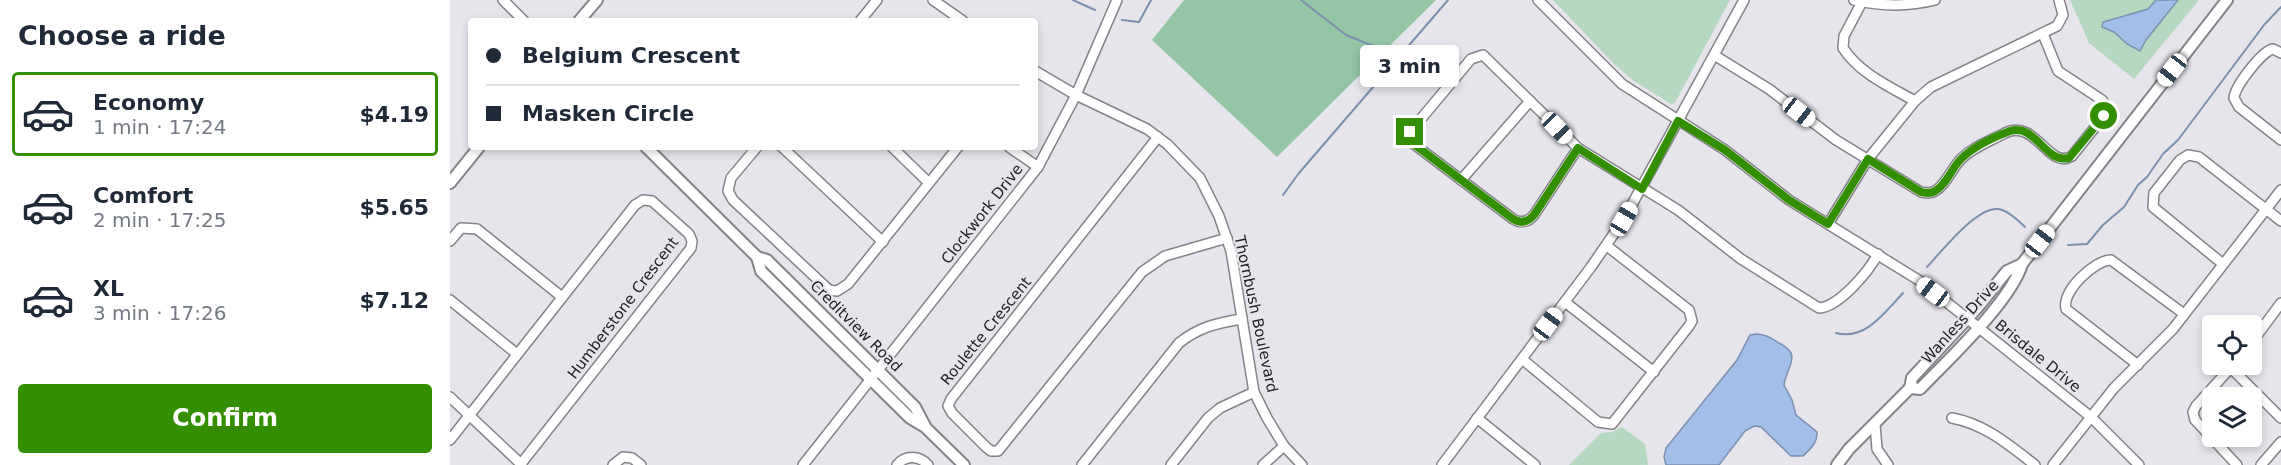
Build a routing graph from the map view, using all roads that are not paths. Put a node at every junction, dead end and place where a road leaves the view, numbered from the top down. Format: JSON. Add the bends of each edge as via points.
{"nodes":[{"id":1,"x":503,"y":0,"type":"edge"},
{"id":2,"x":597,"y":0,"type":"edge"},
{"id":3,"x":877,"y":0,"type":"edge"},
{"id":4,"x":933,"y":0,"type":"edge"},
{"id":5,"x":1118,"y":0,"type":"edge"},
{"id":6,"x":1538,"y":0,"type":"edge"},
{"id":7,"x":1744,"y":0,"type":"edge"},
{"id":8,"x":1935,"y":0,"type":"edge"},
{"id":9,"x":2059,"y":0,"type":"edge"},
{"id":10,"x":2227,"y":0,"type":"edge"},
{"id":11,"x":1858,"y":1,"type":"edge"},
{"id":12,"x":521,"y":18,"type":"edge"},
{"id":13,"x":582,"y":18,"type":"edge"},
{"id":14,"x":862,"y":18,"type":"edge"},
{"id":15,"x":959,"y":18,"type":"edge"},
{"id":16,"x":2043,"y":34,"type":"junction"},
{"id":17,"x":2281,"y":53,"type":"edge"},
{"id":18,"x":1714,"y":55,"type":"junction"},
{"id":19,"x":1038,"y":73,"type":"edge"},
{"id":20,"x":1076,"y":95,"type":"junction"},
{"id":21,"x":1530,"y":100,"type":"junction"},
{"id":22,"x":1915,"y":102,"type":"junction"},
{"id":23,"x":1678,"y":121,"type":"junction"},
{"id":24,"x":1158,"y":137,"type":"junction"},
{"id":25,"x":2281,"y":140,"type":"edge"},
{"id":26,"x":1578,"y":148,"type":"junction"},
{"id":27,"x":477,"y":150,"type":"edge"},
{"id":28,"x":648,"y":150,"type":"edge"},
{"id":29,"x":754,"y":150,"type":"edge"},
{"id":30,"x":785,"y":150,"type":"edge"},
{"id":31,"x":895,"y":150,"type":"edge"},
{"id":32,"x":956,"y":150,"type":"edge"},
{"id":33,"x":1013,"y":150,"type":"edge"},
{"id":34,"x":1868,"y":159,"type":"junction"},
{"id":35,"x":1038,"y":168,"type":"junction"},
{"id":36,"x":1461,"y":180,"type":"junction"},
{"id":37,"x":450,"y":183,"type":"edge"},
{"id":38,"x":929,"y":183,"type":"junction"},
{"id":39,"x":1642,"y":189,"type":"junction"},
{"id":40,"x":2281,"y":190,"type":"edge"},
{"id":41,"x":2266,"y":209,"type":"junction"},
{"id":42,"x":2281,"y":221,"type":"edge"},
{"id":43,"x":1828,"y":224,"type":"junction"},
{"id":44,"x":1227,"y":238,"type":"junction"},
{"id":45,"x":450,"y":241,"type":"edge"},
{"id":46,"x":883,"y":242,"type":"junction"},
{"id":47,"x":1607,"y":246,"type":"junction"},
{"id":48,"x":1878,"y":254,"type":"junction"},
{"id":49,"x":757,"y":257,"type":"junction"},
{"id":50,"x":2022,"y":264,"type":"junction"},
{"id":51,"x":2223,"y":264,"type":"junction"},
{"id":52,"x":562,"y":297,"type":"junction"},
{"id":53,"x":450,"y":300,"type":"edge"},
{"id":54,"x":1565,"y":302,"type":"junction"},
{"id":55,"x":2281,"y":303,"type":"edge"},
{"id":56,"x":2184,"y":314,"type":"junction"},
{"id":57,"x":1242,"y":319,"type":"junction"},
{"id":58,"x":1968,"y":319,"type":"junction"},
{"id":59,"x":1978,"y":327,"type":"junction"},
{"id":60,"x":2262,"y":329,"type":"edge"},
{"id":61,"x":516,"y":354,"type":"junction"},
{"id":62,"x":1522,"y":359,"type":"junction"},
{"id":63,"x":2138,"y":365,"type":"junction"},
{"id":64,"x":879,"y":369,"type":"junction"},
{"id":65,"x":1654,"y":372,"type":"junction"},
{"id":66,"x":2225,"y":375,"type":"edge"},
{"id":67,"x":2241,"y":375,"type":"edge"},
{"id":68,"x":871,"y":379,"type":"junction"},
{"id":69,"x":1910,"y":388,"type":"junction"},
{"id":70,"x":1254,"y":392,"type":"junction"},
{"id":71,"x":450,"y":397,"type":"edge"},
{"id":72,"x":470,"y":414,"type":"junction"},
{"id":73,"x":2091,"y":417,"type":"junction"},
{"id":74,"x":1477,"y":418,"type":"junction"},
{"id":75,"x":1952,"y":418,"type":"dead end"},
{"id":76,"x":2281,"y":418,"type":"edge"},
{"id":77,"x":1875,"y":424,"type":"junction"},
{"id":78,"x":925,"y":426,"type":"junction"},
{"id":79,"x":450,"y":440,"type":"edge"},
{"id":80,"x":2281,"y":442,"type":"edge"},
{"id":81,"x":1284,"y":446,"type":"junction"},
{"id":82,"x":521,"y":465,"type":"edge"},
{"id":83,"x":613,"y":465,"type":"edge"},
{"id":84,"x":641,"y":465,"type":"edge"},
{"id":85,"x":803,"y":465,"type":"edge"},
{"id":86,"x":897,"y":465,"type":"edge"},
{"id":87,"x":928,"y":465,"type":"edge"},
{"id":88,"x":964,"y":465,"type":"edge"},
{"id":89,"x":1082,"y":465,"type":"edge"},
{"id":90,"x":1171,"y":465,"type":"edge"},
{"id":91,"x":1263,"y":465,"type":"edge"},
{"id":92,"x":1302,"y":465,"type":"edge"},
{"id":93,"x":1442,"y":465,"type":"edge"},
{"id":94,"x":1535,"y":465,"type":"edge"},
{"id":95,"x":1837,"y":465,"type":"edge"},
{"id":96,"x":1888,"y":465,"type":"edge"},
{"id":97,"x":2035,"y":465,"type":"edge"},
{"id":98,"x":2054,"y":465,"type":"edge"},
{"id":99,"x":2139,"y":465,"type":"edge"},
{"id":100,"x":2237,"y":465,"type":"edge"},
{"id":101,"x":2261,"y":465,"type":"edge"}],
"edges":[{"from":1,"to":12,"type":"street"},
{"from":2,"to":13,"type":"main road"},
{"from":3,"to":14,"type":"street"},
{"from":4,"to":15,"type":"street"},
{"from":5,"to":20,"type":"street","name":"Clockwork Drive"},
{"from":6,"to":23,"type":"street","name":"Brisdale Drive","via":[[1622,84]]},
{"from":7,"to":18,"type":"street"},
{"from":8,"to":11,"type":"street","via":[[1904,4]]},
{"from":9,"to":16,"type":"street","via":[[2062,19]]},
{"from":10,"to":50,"type":"main road","name":"Wanless Drive"},
{"from":11,"to":22,"type":"street","via":[[1843,48],[1865,71]]},
{"from":16,"to":22,"type":"street","via":[[1930,87]]},
{"from":16,"to":34,"type":"street","via":[[2058,71],[2099,97],[2106,108],[2104,116],[2069,158],[2057,158],[2026,131],[2011,131],[1974,148],[1939,188],[1926,193]]},
{"from":17,"to":25,"type":"street","via":[[2273,49],[2263,54],[2236,89],[2234,98],[2239,107]]},
{"from":18,"to":23,"type":"street"},
{"from":18,"to":34,"type":"street"},
{"from":19,"to":20,"type":"street","name":"Thornbush Boulevard"},
{"from":20,"to":24,"type":"street","name":"Thornbush Boulevard"},
{"from":20,"to":35,"type":"street","name":"Clockwork Drive"},
{"from":21,"to":26,"type":"street"},
{"from":21,"to":36,"type":"street"},
{"from":21,"to":36,"type":"street","via":[[1488,57],[1479,55],[1471,59],[1410,135],[1415,145]]},
{"from":22,"to":34,"type":"street"},
{"from":23,"to":39,"type":"street"},
{"from":23,"to":43,"type":"street","name":"Brisdale Drive"},
{"from":24,"to":44,"type":"street","name":"Thornbush Boulevard","via":[[1200,178]]},
{"from":24,"to":44,"type":"street","name":"Roulette Crescent","via":[[951,399],[949,410],[986,447],[998,451],[1142,272],[1165,256]]},
{"from":26,"to":36,"type":"street","via":[[1534,215],[1525,222],[1517,222]]},
{"from":26,"to":39,"type":"street"},
{"from":27,"to":37,"type":"main road"},
{"from":28,"to":49,"type":"main road","name":"Creditview Road"},
{"from":29,"to":46,"type":"street","via":[[731,178],[728,191],[829,290],[837,291],[848,284]]},
{"from":30,"to":46,"type":"street"},
{"from":31,"to":38,"type":"street"},
{"from":32,"to":38,"type":"street"},
{"from":33,"to":35,"type":"street"},
{"from":34,"to":43,"type":"street"},
{"from":35,"to":64,"type":"street","name":"Clockwork Drive"},
{"from":38,"to":46,"type":"street"},
{"from":39,"to":47,"type":"street"},
{"from":39,"to":48,"type":"street","via":[[1678,210],[1752,267],[1820,308],[1830,305],[1862,279]]},
{"from":40,"to":41,"type":"street"},
{"from":41,"to":42,"type":"street"},
{"from":41,"to":51,"type":"street"},
{"from":41,"to":51,"type":"street","via":[[2199,157],[2188,155],[2154,193],[2153,207]]},
{"from":43,"to":48,"type":"street","name":"Brisdale Drive"},
{"from":44,"to":57,"type":"street","name":"Thornbush Boulevard"},
{"from":45,"to":52,"type":"street","via":[[461,228],[477,229]]},
{"from":47,"to":54,"type":"street"},
{"from":47,"to":65,"type":"street","via":[[1691,315],[1689,326]]},
{"from":48,"to":58,"type":"street","name":"Brisdale Drive"},
{"from":49,"to":64,"type":"main road","name":"Creditview Road","via":[[767,260]]},
{"from":49,"to":68,"type":"main road","name":"Creditview Road","via":[[761,271]]},
{"from":50,"to":58,"type":"main road","name":"Wanless Drive","via":[[2007,272]]},
{"from":50,"to":59,"type":"main road","name":"Wanless Drive","via":[[2018,278]]},
{"from":51,"to":56,"type":"street"},
{"from":52,"to":61,"type":"street","name":"Humberstone Crescent"},
{"from":52,"to":82,"type":"street","name":"Humberstone Crescent","via":[[638,202],[652,201],[689,234],[692,241],[688,254]]},
{"from":53,"to":61,"type":"street"},
{"from":54,"to":62,"type":"street"},
{"from":54,"to":65,"type":"street"},
{"from":55,"to":60,"type":"street"},
{"from":56,"to":63,"type":"street"},
{"from":56,"to":63,"type":"street","via":[[2111,260],[2097,264],[2083,276],[2066,298],[2066,309]]},
{"from":57,"to":70,"type":"street","name":"Thornbush Boulevard"},
{"from":57,"to":89,"type":"street","via":[[1200,328],[1179,343]]},
{"from":58,"to":59,"type":"street","name":"Brisdale Drive"},
{"from":58,"to":69,"type":"main road","name":"Wanless Drive","via":[[1912,378]]},
{"from":59,"to":69,"type":"main road","name":"Wanless Drive","via":[[1920,388]]},
{"from":59,"to":73,"type":"street","name":"Brisdale Drive"},
{"from":61,"to":72,"type":"street","name":"Humberstone Crescent"},
{"from":62,"to":65,"type":"street","via":[[1604,424],[1616,420]]},
{"from":62,"to":74,"type":"street"},
{"from":63,"to":73,"type":"street"},
{"from":64,"to":68,"type":"street","name":"Clockwork Drive"},
{"from":64,"to":78,"type":"main road","name":"Creditview Road","via":[[915,406]]},
{"from":66,"to":100,"type":"street","via":[[2196,406],[2193,415]]},
{"from":67,"to":76,"type":"street"},
{"from":68,"to":78,"type":"main road","name":"Creditview Road","via":[[910,418]]},
{"from":68,"to":85,"type":"street","name":"Clockwork Drive"},
{"from":69,"to":77,"type":"main road","name":"Wanless Drive"},
{"from":70,"to":81,"type":"street","name":"Thornbush Boulevard"},
{"from":70,"to":90,"type":"street","via":[[1208,418]]},
{"from":71,"to":72,"type":"street"},
{"from":72,"to":79,"type":"street","name":"Humberstone Crescent"},
{"from":72,"to":82,"type":"street"},
{"from":73,"to":98,"type":"street"},
{"from":73,"to":99,"type":"street","name":"Brisdale Drive"},
{"from":74,"to":93,"type":"street"},
{"from":74,"to":94,"type":"street"},
{"from":75,"to":97,"type":"street","via":[[1995,435]]},
{"from":77,"to":95,"type":"main road","name":"Wanless Drive"},
{"from":77,"to":96,"type":"street","via":[[1877,449]]},
{"from":78,"to":88,"type":"main road","name":"Creditview Road"},
{"from":80,"to":101,"type":"street"},
{"from":81,"to":91,"type":"street"},
{"from":81,"to":92,"type":"street","name":"Thornbush Boulevard"},
{"from":83,"to":84,"type":"street","via":[[623,457]]},
{"from":86,"to":87,"type":"street","via":[[909,458]]}]}
